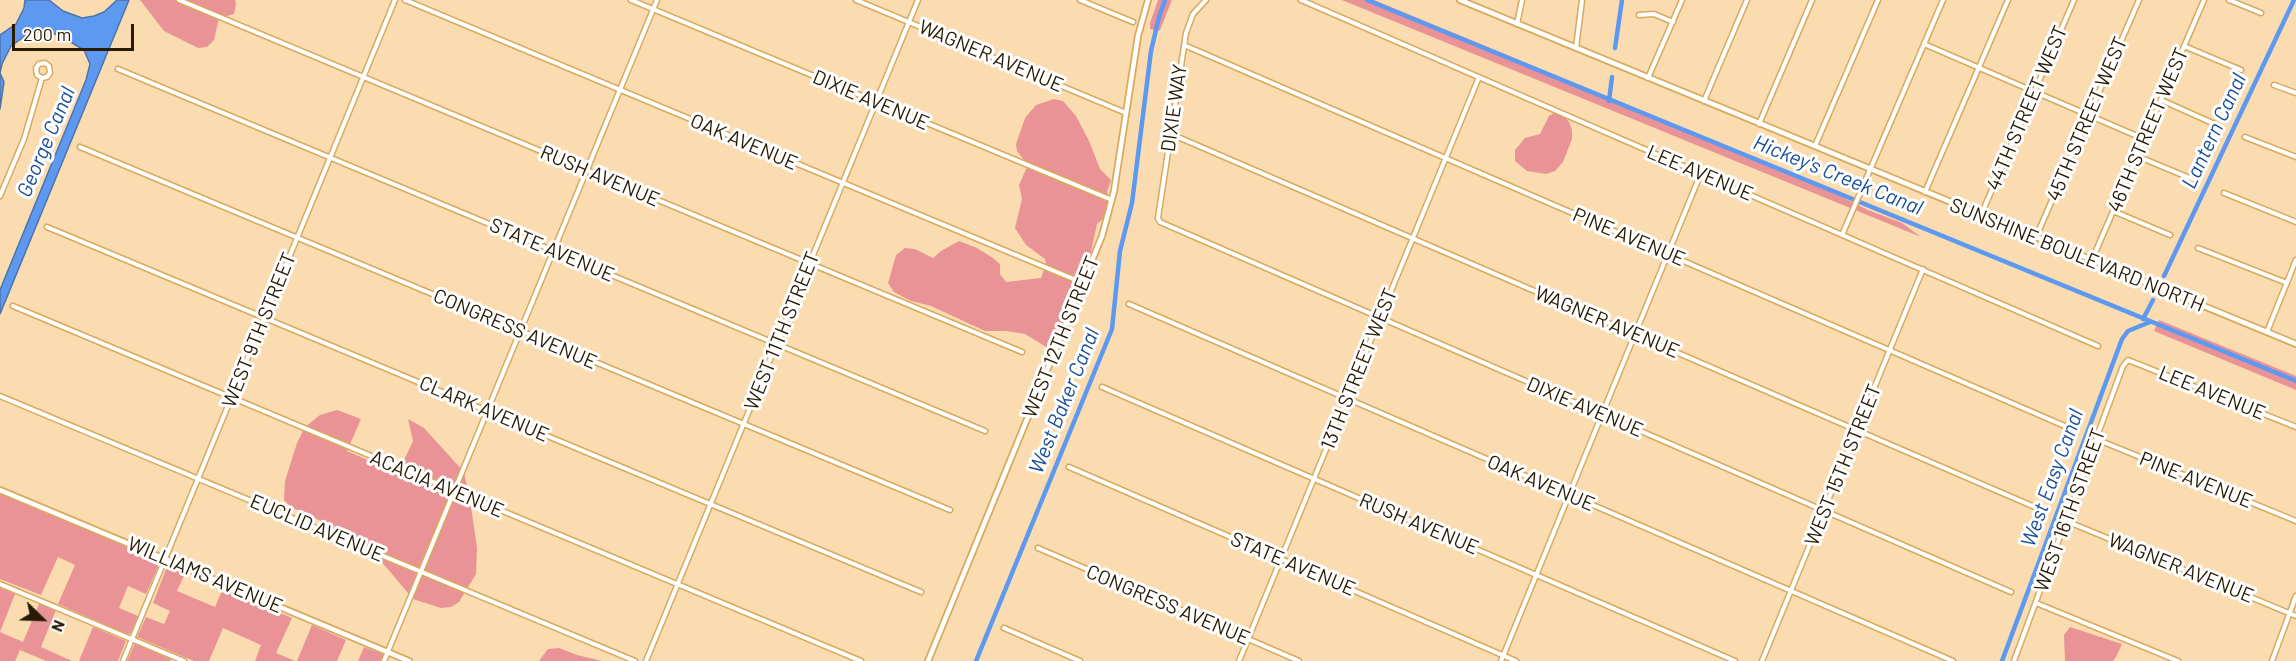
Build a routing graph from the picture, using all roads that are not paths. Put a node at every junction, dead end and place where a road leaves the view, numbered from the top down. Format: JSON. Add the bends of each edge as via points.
{"nodes":[{"id":1,"x":178,"y":0,"type":"edge"},
{"id":2,"x":395,"y":0,"type":"edge"},
{"id":3,"x":405,"y":0,"type":"edge"},
{"id":4,"x":631,"y":0,"type":"edge"},
{"id":5,"x":657,"y":0,"type":"edge"},
{"id":6,"x":856,"y":0,"type":"edge"},
{"id":7,"x":918,"y":0,"type":"edge"},
{"id":8,"x":1080,"y":0,"type":"edge"},
{"id":9,"x":1148,"y":0,"type":"edge"},
{"id":10,"x":1206,"y":0,"type":"edge"},
{"id":11,"x":1301,"y":0,"type":"edge"},
{"id":12,"x":1460,"y":0,"type":"edge"},
{"id":13,"x":1522,"y":0,"type":"edge"},
{"id":14,"x":1582,"y":0,"type":"edge"},
{"id":15,"x":1682,"y":0,"type":"edge"},
{"id":16,"x":1748,"y":0,"type":"edge"},
{"id":17,"x":1812,"y":0,"type":"edge"},
{"id":18,"x":1878,"y":0,"type":"edge"},
{"id":19,"x":1943,"y":0,"type":"edge"},
{"id":20,"x":2008,"y":0,"type":"edge"},
{"id":21,"x":2073,"y":0,"type":"edge"},
{"id":22,"x":2139,"y":0,"type":"edge"},
{"id":23,"x":2204,"y":0,"type":"edge"},
{"id":24,"x":2229,"y":0,"type":"edge"},
{"id":25,"x":653,"y":9,"type":"junction"},
{"id":26,"x":2261,"y":14,"type":"dead end"},
{"id":27,"x":1640,"y":15,"type":"dead end"},
{"id":28,"x":909,"y":22,"type":"junction"},
{"id":29,"x":1133,"y":22,"type":"dead end"},
{"id":30,"x":1672,"y":22,"type":"junction"},
{"id":31,"x":1517,"y":24,"type":"junction"},
{"id":32,"x":1924,"y":44,"type":"junction"},
{"id":33,"x":1184,"y":45,"type":"junction"},
{"id":34,"x":2184,"y":46,"type":"junction"},
{"id":35,"x":1576,"y":48,"type":"junction"},
{"id":36,"x":1979,"y":68,"type":"junction"},
{"id":37,"x":118,"y":69,"type":"dead end"},
{"id":38,"x":2241,"y":70,"type":"dead end"},
{"id":39,"x":363,"y":77,"type":"junction"},
{"id":40,"x":1479,"y":77,"type":"junction"},
{"id":41,"x":42,"y":78,"type":"junction"},
{"id":42,"x":1648,"y":78,"type":"junction"},
{"id":43,"x":2274,"y":85,"type":"dead end"},
{"id":44,"x":620,"y":90,"type":"junction"},
{"id":45,"x":2034,"y":91,"type":"junction"},
{"id":46,"x":2296,"y":93,"type":"edge"},
{"id":47,"x":2161,"y":100,"type":"junction"},
{"id":48,"x":1704,"y":101,"type":"junction"},
{"id":49,"x":876,"y":102,"type":"junction"},
{"id":50,"x":1126,"y":113,"type":"junction"},
{"id":51,"x":2089,"y":115,"type":"junction"},
{"id":52,"x":1759,"y":124,"type":"junction"},
{"id":53,"x":2217,"y":125,"type":"dead end"},
{"id":54,"x":1171,"y":134,"type":"junction"},
{"id":55,"x":2245,"y":137,"type":"dead end"},
{"id":56,"x":2144,"y":139,"type":"junction"},
{"id":57,"x":1815,"y":146,"type":"junction"},
{"id":58,"x":80,"y":147,"type":"dead end"},
{"id":59,"x":2137,"y":156,"type":"junction"},
{"id":60,"x":330,"y":157,"type":"junction"},
{"id":61,"x":1446,"y":157,"type":"junction"},
{"id":62,"x":2296,"y":157,"type":"edge"},
{"id":63,"x":1870,"y":169,"type":"junction"},
{"id":64,"x":586,"y":170,"type":"junction"},
{"id":65,"x":1701,"y":173,"type":"junction"},
{"id":66,"x":2192,"y":179,"type":"dead end"},
{"id":67,"x":843,"y":183,"type":"junction"},
{"id":68,"x":1925,"y":192,"type":"junction"},
{"id":69,"x":2224,"y":193,"type":"dead end"},
{"id":70,"x":0,"y":196,"type":"edge"},
{"id":71,"x":1112,"y":200,"type":"junction"},
{"id":72,"x":2113,"y":211,"type":"junction"},
{"id":73,"x":1981,"y":215,"type":"junction"},
{"id":74,"x":1160,"y":222,"type":"joint"},
{"id":75,"x":2296,"y":222,"type":"edge"},
{"id":76,"x":47,"y":227,"type":"dead end"},
{"id":77,"x":1842,"y":235,"type":"junction"},
{"id":78,"x":2170,"y":235,"type":"dead end"},
{"id":79,"x":1413,"y":237,"type":"junction"},
{"id":80,"x":297,"y":238,"type":"junction"},
{"id":81,"x":2036,"y":238,"type":"junction"},
{"id":82,"x":2198,"y":248,"type":"dead end"},
{"id":83,"x":554,"y":250,"type":"junction"},
{"id":84,"x":1668,"y":254,"type":"junction"},
{"id":85,"x":2296,"y":260,"type":"edge"},
{"id":86,"x":2091,"y":261,"type":"junction"},
{"id":87,"x":810,"y":264,"type":"junction"},
{"id":88,"x":1923,"y":269,"type":"junction"},
{"id":89,"x":1083,"y":283,"type":"junction"},
{"id":90,"x":2287,"y":283,"type":"junction"},
{"id":91,"x":1129,"y":304,"type":"dead end"},
{"id":92,"x":13,"y":306,"type":"dead end"},
{"id":93,"x":264,"y":318,"type":"junction"},
{"id":94,"x":1380,"y":318,"type":"junction"},
{"id":95,"x":520,"y":331,"type":"junction"},
{"id":96,"x":2267,"y":332,"type":"junction"},
{"id":97,"x":1635,"y":334,"type":"junction"},
{"id":98,"x":777,"y":344,"type":"junction"},
{"id":99,"x":2296,"y":344,"type":"edge"},
{"id":100,"x":2098,"y":346,"type":"dead end"},
{"id":101,"x":1890,"y":350,"type":"junction"},
{"id":102,"x":1022,"y":352,"type":"dead end"},
{"id":103,"x":2128,"y":360,"type":"joint"},
{"id":104,"x":1102,"y":387,"type":"dead end"},
{"id":105,"x":0,"y":396,"type":"edge"},
{"id":106,"x":231,"y":398,"type":"junction"},
{"id":107,"x":1347,"y":398,"type":"junction"},
{"id":108,"x":488,"y":411,"type":"junction"},
{"id":109,"x":1602,"y":414,"type":"junction"},
{"id":110,"x":744,"y":424,"type":"junction"},
{"id":111,"x":2296,"y":428,"type":"edge"},
{"id":112,"x":1857,"y":430,"type":"junction"},
{"id":113,"x":2074,"y":430,"type":"dead end"},
{"id":114,"x":986,"y":431,"type":"dead end"},
{"id":115,"x":2096,"y":439,"type":"junction"},
{"id":116,"x":1069,"y":467,"type":"dead end"},
{"id":117,"x":198,"y":478,"type":"junction"},
{"id":118,"x":1314,"y":479,"type":"junction"},
{"id":119,"x":0,"y":489,"type":"edge"},
{"id":120,"x":454,"y":491,"type":"junction"},
{"id":121,"x":1569,"y":495,"type":"junction"},
{"id":122,"x":711,"y":504,"type":"junction"},
{"id":123,"x":950,"y":510,"type":"dead end"},
{"id":124,"x":1824,"y":510,"type":"junction"},
{"id":125,"x":2044,"y":511,"type":"dead end"},
{"id":126,"x":2066,"y":521,"type":"junction"},
{"id":127,"x":2296,"y":521,"type":"edge"},
{"id":128,"x":1038,"y":548,"type":"dead end"},
{"id":129,"x":164,"y":559,"type":"junction"},
{"id":130,"x":1281,"y":559,"type":"junction"},
{"id":131,"x":421,"y":572,"type":"junction"},
{"id":132,"x":1536,"y":575,"type":"junction"},
{"id":133,"x":0,"y":584,"type":"edge"},
{"id":134,"x":678,"y":584,"type":"junction"},
{"id":135,"x":1791,"y":591,"type":"junction"},
{"id":136,"x":921,"y":592,"type":"dead end"},
{"id":137,"x":2011,"y":592,"type":"dead end"},
{"id":138,"x":2296,"y":596,"type":"edge"},
{"id":139,"x":2036,"y":603,"type":"junction"},
{"id":140,"x":2290,"y":613,"type":"junction"},
{"id":141,"x":2296,"y":616,"type":"edge"},
{"id":142,"x":1004,"y":628,"type":"dead end"},
{"id":143,"x":132,"y":639,"type":"junction"},
{"id":144,"x":1248,"y":639,"type":"junction"},
{"id":145,"x":388,"y":652,"type":"junction"},
{"id":146,"x":1503,"y":655,"type":"junction"},
{"id":147,"x":123,"y":661,"type":"edge"},
{"id":148,"x":184,"y":661,"type":"edge"},
{"id":149,"x":384,"y":661,"type":"edge"},
{"id":150,"x":409,"y":661,"type":"edge"},
{"id":151,"x":635,"y":661,"type":"edge"},
{"id":152,"x":646,"y":661,"type":"edge"},
{"id":153,"x":861,"y":661,"type":"edge"},
{"id":154,"x":928,"y":661,"type":"edge"},
{"id":155,"x":1080,"y":661,"type":"edge"},
{"id":156,"x":1239,"y":661,"type":"edge"},
{"id":157,"x":1299,"y":661,"type":"edge"},
{"id":158,"x":1501,"y":661,"type":"edge"},
{"id":159,"x":1516,"y":661,"type":"edge"},
{"id":160,"x":1736,"y":661,"type":"edge"},
{"id":161,"x":1762,"y":661,"type":"edge"},
{"id":162,"x":1953,"y":661,"type":"edge"},
{"id":163,"x":2014,"y":661,"type":"edge"},
{"id":164,"x":2178,"y":661,"type":"edge"},
{"id":165,"x":2272,"y":661,"type":"edge"}],
"edges":[{"from":1,"to":39,"type":"street","name":"RUSH AVENUE"},
{"from":2,"to":39,"type":"street","name":"WEST 9TH STREET"},
{"from":3,"to":44,"type":"street","name":"OAK AVENUE"},
{"from":4,"to":25,"type":"street","name":"DIXIE AVENUE"},
{"from":5,"to":25,"type":"street"},
{"from":6,"to":28,"type":"street","name":"WAGNER AVENUE"},
{"from":7,"to":28,"type":"street","name":"WEST 11TH STREET"},
{"from":8,"to":29,"type":"street"},
{"from":9,"to":50,"type":"street","name":"WEST 12TH STREET"},
{"from":10,"to":33,"type":"street","name":"DIXIE WAY","via":[[1193,14]]},
{"from":11,"to":40,"type":"street","name":"LEE AVENUE"},
{"from":12,"to":31,"type":"street","name":"SUNSHINE BOULEVARD NORTH"},
{"from":13,"to":31,"type":"street"},
{"from":14,"to":35,"type":"street"},
{"from":15,"to":30,"type":"street"},
{"from":16,"to":48,"type":"street"},
{"from":17,"to":52,"type":"street"},
{"from":18,"to":57,"type":"street"},
{"from":19,"to":32,"type":"street"},
{"from":20,"to":36,"type":"street"},
{"from":21,"to":45,"type":"street","name":"44TH STREET WEST"},
{"from":22,"to":51,"type":"street","name":"45TH STREET WEST"},
{"from":23,"to":34,"type":"street","name":"46TH STREET WEST"},
{"from":24,"to":26,"type":"street"},
{"from":25,"to":44,"type":"street"},
{"from":25,"to":49,"type":"street","name":"DIXIE AVENUE"},
{"from":27,"to":30,"type":"street","via":[[1654,14]]},
{"from":28,"to":49,"type":"street","name":"WEST 11TH STREET"},
{"from":28,"to":50,"type":"street","name":"WAGNER AVENUE"},
{"from":30,"to":42,"type":"street"},
{"from":31,"to":35,"type":"street","name":"SUNSHINE BOULEVARD NORTH"},
{"from":32,"to":36,"type":"street"},
{"from":32,"to":63,"type":"street"},
{"from":33,"to":54,"type":"street","name":"DIXIE WAY"},
{"from":33,"to":61,"type":"street","name":"PINE AVENUE"},
{"from":34,"to":38,"type":"street"},
{"from":34,"to":47,"type":"street","name":"46TH STREET WEST"},
{"from":35,"to":42,"type":"street","name":"SUNSHINE BOULEVARD NORTH"},
{"from":36,"to":45,"type":"street"},
{"from":36,"to":68,"type":"street"},
{"from":37,"to":60,"type":"street","name":"STATE AVENUE"},
{"from":39,"to":60,"type":"street","name":"WEST 9TH STREET"},
{"from":39,"to":64,"type":"street","name":"RUSH AVENUE"},
{"from":40,"to":61,"type":"street","name":"13TH STREET WEST"},
{"from":40,"to":65,"type":"street","name":"LEE AVENUE"},
{"from":41,"to":41,"type":"street","via":[[50,72],[45,63],[36,68]]},
{"from":41,"to":70,"type":"street","via":[[24,139]]},
{"from":42,"to":48,"type":"street","name":"SUNSHINE BOULEVARD NORTH"},
{"from":43,"to":46,"type":"street"},
{"from":44,"to":64,"type":"street"},
{"from":44,"to":67,"type":"street","name":"OAK AVENUE"},
{"from":45,"to":51,"type":"street"},
{"from":45,"to":73,"type":"street","name":"44TH STREET WEST"},
{"from":47,"to":53,"type":"street"},
{"from":47,"to":56,"type":"street","name":"46TH STREET WEST"},
{"from":48,"to":52,"type":"street","name":"SUNSHINE BOULEVARD NORTH"},
{"from":49,"to":67,"type":"street","name":"WEST 11TH STREET"},
{"from":49,"to":71,"type":"street","name":"DIXIE AVENUE"},
{"from":50,"to":71,"type":"street","name":"WEST 12TH STREET"},
{"from":51,"to":56,"type":"street"},
{"from":51,"to":81,"type":"street","name":"45TH STREET WEST"},
{"from":52,"to":57,"type":"street","name":"SUNSHINE BOULEVARD NORTH"},
{"from":54,"to":74,"type":"street","name":"DIXIE WAY"},
{"from":54,"to":79,"type":"street","name":"WAGNER AVENUE"},
{"from":55,"to":62,"type":"street"},
{"from":56,"to":59,"type":"street","name":"46TH STREET WEST"},
{"from":57,"to":63,"type":"street","name":"SUNSHINE BOULEVARD NORTH"},
{"from":58,"to":80,"type":"street","name":"CONGRESS AVENUE"},
{"from":59,"to":66,"type":"street"},
{"from":59,"to":72,"type":"street","name":"46TH STREET WEST"},
{"from":60,"to":80,"type":"street","name":"WEST 9TH STREET"},
{"from":60,"to":83,"type":"street","name":"STATE AVENUE"},
{"from":61,"to":79,"type":"street","name":"13TH STREET WEST"},
{"from":61,"to":84,"type":"street","name":"PINE AVENUE"},
{"from":63,"to":68,"type":"street","name":"SUNSHINE BOULEVARD NORTH"},
{"from":63,"to":77,"type":"street"},
{"from":64,"to":83,"type":"street"},
{"from":64,"to":87,"type":"street","name":"RUSH AVENUE"},
{"from":65,"to":77,"type":"street","name":"LEE AVENUE"},
{"from":65,"to":84,"type":"street"},
{"from":67,"to":87,"type":"street","name":"WEST 11TH STREET"},
{"from":67,"to":89,"type":"street","name":"OAK AVENUE"},
{"from":68,"to":73,"type":"street","name":"SUNSHINE BOULEVARD NORTH"},
{"from":69,"to":75,"type":"street"},
{"from":71,"to":89,"type":"street","name":"WEST 12TH STREET"},
{"from":72,"to":78,"type":"street"},
{"from":72,"to":86,"type":"street","name":"46TH STREET WEST"},
{"from":73,"to":81,"type":"street","name":"SUNSHINE BOULEVARD NORTH"},
{"from":74,"to":94,"type":"street","name":"DIXIE AVENUE"},
{"from":76,"to":93,"type":"street","name":"CLARK AVENUE"},
{"from":77,"to":88,"type":"street","name":"LEE AVENUE"},
{"from":79,"to":94,"type":"street","name":"13TH STREET WEST"},
{"from":79,"to":97,"type":"street","name":"WAGNER AVENUE"},
{"from":80,"to":93,"type":"street","name":"WEST 9TH STREET"},
{"from":80,"to":95,"type":"street","name":"CONGRESS AVENUE"},
{"from":81,"to":86,"type":"street","name":"SUNSHINE BOULEVARD NORTH"},
{"from":82,"to":90,"type":"street"},
{"from":83,"to":95,"type":"street"},
{"from":83,"to":98,"type":"street","name":"STATE AVENUE"},
{"from":84,"to":97,"type":"street"},
{"from":84,"to":101,"type":"street","name":"PINE AVENUE"},
{"from":85,"to":90,"type":"street"},
{"from":86,"to":96,"type":"street","name":"SUNSHINE BOULEVARD NORTH"},
{"from":87,"to":98,"type":"street","name":"WEST 11TH STREET"},
{"from":87,"to":102,"type":"street","name":"RUSH AVENUE"},
{"from":88,"to":100,"type":"street","name":"LEE AVENUE"},
{"from":88,"to":101,"type":"street","name":"WEST 15TH STREET"},
{"from":89,"to":154,"type":"street","name":"WEST 12TH STREET"},
{"from":90,"to":96,"type":"street"},
{"from":91,"to":107,"type":"street","name":"OAK AVENUE"},
{"from":92,"to":106,"type":"street","name":"ACACIA AVENUE"},
{"from":93,"to":106,"type":"street","name":"WEST 9TH STREET"},
{"from":93,"to":108,"type":"street","name":"CLARK AVENUE"},
{"from":94,"to":107,"type":"street","name":"13TH STREET WEST"},
{"from":94,"to":109,"type":"street","name":"DIXIE AVENUE"},
{"from":95,"to":108,"type":"street"},
{"from":95,"to":110,"type":"street","name":"CONGRESS AVENUE"},
{"from":96,"to":99,"type":"street","name":"SUNSHINE BOULEVARD NORTH"},
{"from":97,"to":109,"type":"street"},
{"from":97,"to":112,"type":"street","name":"WAGNER AVENUE"},
{"from":98,"to":110,"type":"street","name":"WEST 11TH STREET"},
{"from":98,"to":114,"type":"street","name":"STATE AVENUE"},
{"from":101,"to":112,"type":"street","name":"WEST 15TH STREET"},
{"from":101,"to":113,"type":"street","name":"PINE AVENUE"},
{"from":103,"to":111,"type":"street","name":"LEE AVENUE"},
{"from":103,"to":115,"type":"street","name":"WEST 16TH STREET"},
{"from":104,"to":118,"type":"street","name":"RUSH AVENUE"},
{"from":105,"to":117,"type":"street","name":"EUCLID AVENUE"},
{"from":106,"to":117,"type":"street","name":"WEST 9TH STREET"},
{"from":106,"to":120,"type":"street","name":"ACACIA AVENUE"},
{"from":107,"to":118,"type":"street","name":"13TH STREET WEST"},
{"from":107,"to":121,"type":"street","name":"OAK AVENUE"},
{"from":108,"to":120,"type":"street"},
{"from":108,"to":122,"type":"street","name":"CLARK AVENUE"},
{"from":109,"to":121,"type":"street"},
{"from":109,"to":124,"type":"street","name":"DIXIE AVENUE"},
{"from":110,"to":122,"type":"street","name":"WEST 11TH STREET"},
{"from":110,"to":123,"type":"street","name":"CONGRESS AVENUE"},
{"from":112,"to":124,"type":"street","name":"WEST 15TH STREET"},
{"from":112,"to":125,"type":"street","name":"WAGNER AVENUE"},
{"from":115,"to":126,"type":"street","name":"WEST 16TH STREET"},
{"from":115,"to":127,"type":"street","name":"PINE AVENUE"},
{"from":116,"to":130,"type":"street","name":"STATE AVENUE"},
{"from":117,"to":129,"type":"street","name":"WEST 9TH STREET"},
{"from":117,"to":131,"type":"street","name":"EUCLID AVENUE"},
{"from":118,"to":130,"type":"street","name":"13TH STREET WEST"},
{"from":118,"to":132,"type":"street","name":"RUSH AVENUE"},
{"from":119,"to":129,"type":"street","name":"WILLIAMS AVENUE"},
{"from":120,"to":131,"type":"street"},
{"from":120,"to":134,"type":"street","name":"ACACIA AVENUE"},
{"from":121,"to":132,"type":"street"},
{"from":121,"to":135,"type":"street","name":"OAK AVENUE"},
{"from":122,"to":134,"type":"street","name":"WEST 11TH STREET"},
{"from":122,"to":136,"type":"street","name":"CLARK AVENUE"},
{"from":124,"to":135,"type":"street","name":"WEST 15TH STREET"},
{"from":124,"to":137,"type":"street","name":"DIXIE AVENUE"},
{"from":126,"to":139,"type":"street","name":"WEST 16TH STREET"},
{"from":126,"to":140,"type":"street","name":"WAGNER AVENUE"},
{"from":128,"to":144,"type":"street","name":"CONGRESS AVENUE"},
{"from":129,"to":143,"type":"street","name":"WEST 9TH STREET"},
{"from":129,"to":145,"type":"street","name":"WILLIAMS AVENUE"},
{"from":130,"to":144,"type":"street","name":"13TH STREET WEST"},
{"from":130,"to":146,"type":"street","name":"STATE AVENUE"},
{"from":131,"to":145,"type":"street"},
{"from":131,"to":151,"type":"street","name":"EUCLID AVENUE"},
{"from":132,"to":146,"type":"street"},
{"from":132,"to":160,"type":"street","name":"RUSH AVENUE"},
{"from":133,"to":143,"type":"street"},
{"from":134,"to":152,"type":"street","name":"WEST 11TH STREET"},
{"from":134,"to":153,"type":"street","name":"ACACIA AVENUE"},
{"from":135,"to":161,"type":"street","name":"WEST 15TH STREET"},
{"from":135,"to":162,"type":"street","name":"OAK AVENUE"},
{"from":138,"to":140,"type":"street"},
{"from":139,"to":163,"type":"street","name":"WEST 16TH STREET"},
{"from":139,"to":164,"type":"street"},
{"from":140,"to":141,"type":"street","name":"WAGNER AVENUE"},
{"from":140,"to":165,"type":"street"},
{"from":142,"to":155,"type":"street"},
{"from":143,"to":147,"type":"street","name":"WEST 9TH STREET"},
{"from":143,"to":148,"type":"street"},
{"from":144,"to":156,"type":"street","name":"13TH STREET WEST"},
{"from":144,"to":157,"type":"street","name":"CONGRESS AVENUE"},
{"from":145,"to":149,"type":"street"},
{"from":145,"to":150,"type":"street","name":"WILLIAMS AVENUE"},
{"from":146,"to":158,"type":"street"},
{"from":146,"to":159,"type":"street","name":"STATE AVENUE"}]}
